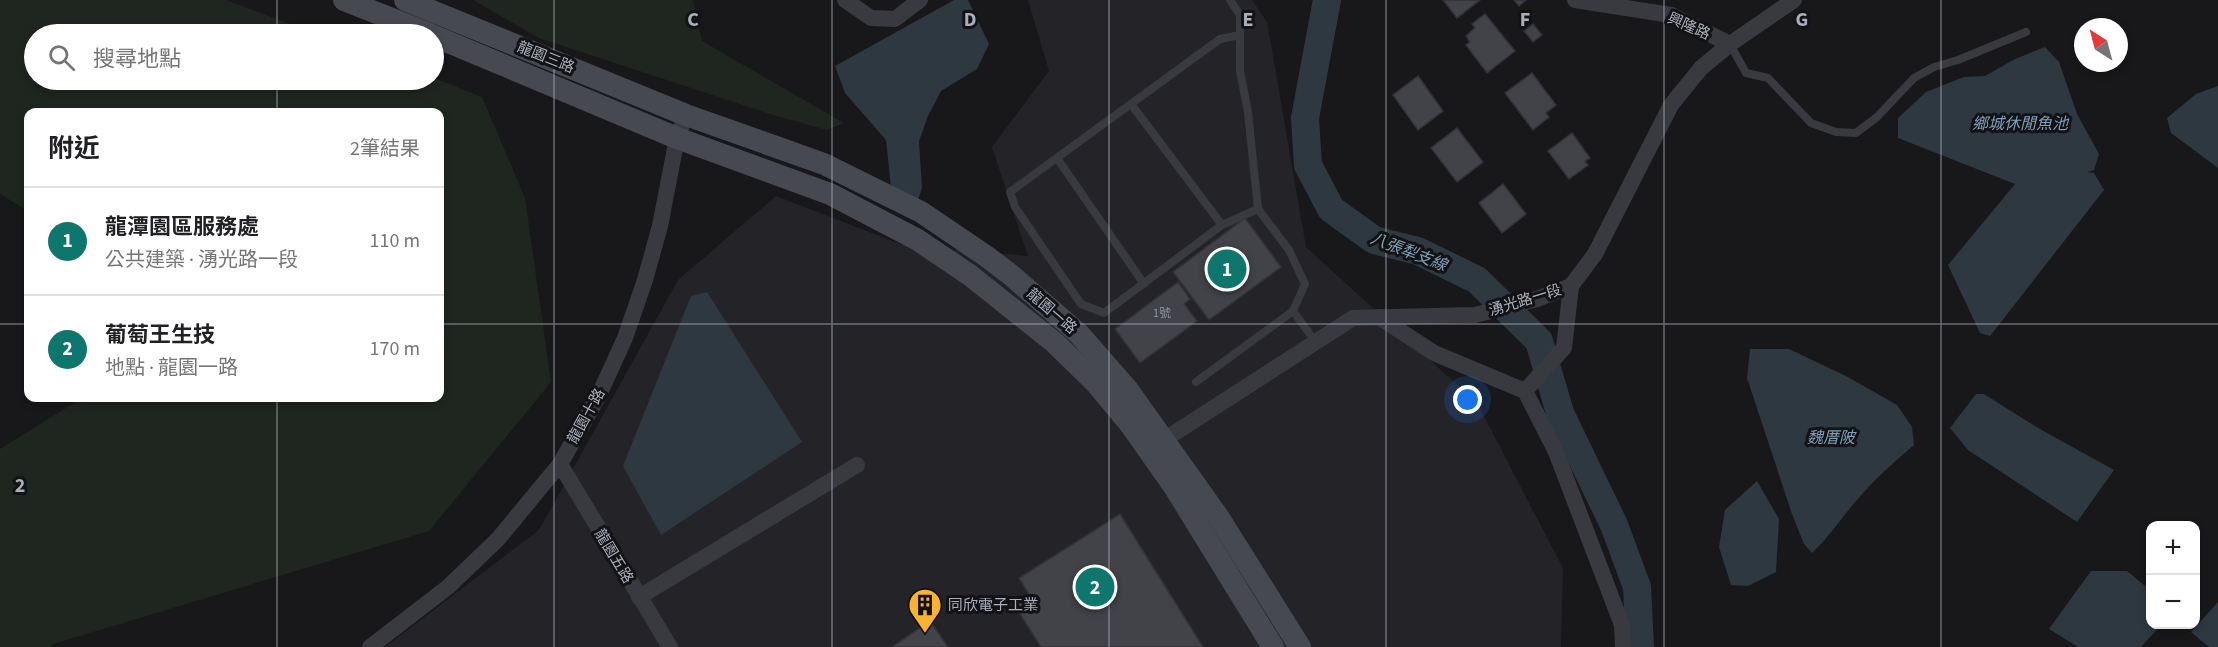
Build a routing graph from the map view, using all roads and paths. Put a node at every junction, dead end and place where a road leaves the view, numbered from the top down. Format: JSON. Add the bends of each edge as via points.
{"nodes":[{"id":1,"x":344,"y":0,"type":"edge"},
{"id":2,"x":405,"y":0,"type":"edge"},
{"id":3,"x":845,"y":0,"type":"edge"},
{"id":4,"x":920,"y":0,"type":"edge"},
{"id":5,"x":1230,"y":0,"type":"edge"},
{"id":6,"x":1575,"y":0,"type":"edge"},
{"id":7,"x":1794,"y":0,"type":"edge"},
{"id":8,"x":404,"y":24,"type":"edge"},
{"id":9,"x":2026,"y":32,"type":"dead end"},
{"id":10,"x":1240,"y":35,"type":"junction"},
{"id":11,"x":444,"y":40,"type":"edge"},
{"id":12,"x":1730,"y":44,"type":"junction"},
{"id":13,"x":1131,"y":105,"type":"junction"},
{"id":14,"x":686,"y":115,"type":"junction"},
{"id":15,"x":677,"y":138,"type":"junction"},
{"id":16,"x":1058,"y":158,"type":"junction"},
{"id":17,"x":1258,"y":209,"type":"junction"},
{"id":18,"x":1222,"y":225,"type":"junction"},
{"id":19,"x":1144,"y":284,"type":"junction"},
{"id":20,"x":1571,"y":286,"type":"junction"},
{"id":21,"x":1293,"y":311,"type":"junction"},
{"id":22,"x":1379,"y":317,"type":"junction"},
{"id":23,"x":1315,"y":341,"type":"junction"},
{"id":24,"x":1196,"y":382,"type":"dead end"},
{"id":25,"x":1525,"y":391,"type":"junction"},
{"id":26,"x":1156,"y":445,"type":"junction"},
{"id":27,"x":560,"y":464,"type":"junction"},
{"id":28,"x":857,"y":465,"type":"dead end"},
{"id":29,"x":639,"y":597,"type":"junction"},
{"id":30,"x":370,"y":647,"type":"edge"},
{"id":31,"x":670,"y":647,"type":"edge"},
{"id":32,"x":1273,"y":647,"type":"edge"},
{"id":33,"x":1300,"y":647,"type":"edge"},
{"id":34,"x":1623,"y":647,"type":"edge"}],
"edges":[{"from":1,"to":8,"type":"street","name":"龍園三路"},
{"from":2,"to":14,"type":"street","name":"龍園三路"},
{"from":3,"to":4,"type":"street","via":[[871,18],[895,19]]},
{"from":5,"to":10,"type":"lane","via":[[1240,15]]},
{"from":6,"to":12,"type":"street","name":"興隆路","via":[[1671,15]]},
{"from":7,"to":12,"type":"street","name":"湧光路一段"},
{"from":9,"to":12,"type":"lane","via":[[1914,78],[1856,133],[1836,132],[1811,123],[1768,78],[1746,73]]},
{"from":10,"to":13,"type":"lane","via":[[1220,39]]},
{"from":10,"to":17,"type":"lane","via":[[1239,71],[1248,112]]},
{"from":11,"to":15,"type":"street","name":"龍園三路"},
{"from":12,"to":20,"type":"street","name":"湧光路一段","via":[[1701,68],[1671,105],[1595,254]]},
{"from":13,"to":16,"type":"lane"},
{"from":13,"to":18,"type":"lane"},
{"from":14,"to":15,"type":"street","name":"龍園十路"},
{"from":14,"to":26,"type":"street","name":"龍園一路","via":[[824,164],[921,212],[958,237],[1011,275],[1079,334],[1128,390]]},
{"from":15,"to":26,"type":"street","name":"龍園一路","via":[[830,194],[918,240],[971,276],[1055,343],[1130,424]]},
{"from":15,"to":27,"type":"street","name":"龍園十路","via":[[660,226],[628,328],[598,397]]},
{"from":16,"to":19,"type":"lane"},
{"from":16,"to":19,"type":"lane","via":[[1010,192],[1015,207],[1081,304],[1104,313]]},
{"from":17,"to":18,"type":"lane"},
{"from":17,"to":21,"type":"lane","via":[[1289,250],[1305,284]]},
{"from":18,"to":19,"type":"lane"},
{"from":20,"to":22,"type":"street","name":"湧光路一段","via":[[1474,315]]},
{"from":20,"to":25,"type":"street","via":[[1564,348]]},
{"from":21,"to":23,"type":"lane"},
{"from":21,"to":24,"type":"lane"},
{"from":22,"to":23,"type":"street","name":"湧光路一段","via":[[1353,318]]},
{"from":22,"to":25,"type":"street","via":[[1434,353]]},
{"from":23,"to":26,"type":"street","name":"湧光路一段"},
{"from":25,"to":34,"type":"street","via":[[1556,452],[1622,625]]},
{"from":26,"to":32,"type":"street","name":"龍園一路","via":[[1175,488]]},
{"from":26,"to":33,"type":"street","name":"龍園一路","via":[[1219,518]]},
{"from":27,"to":29,"type":"street","name":"龍園五路"},
{"from":27,"to":30,"type":"street","name":"龍園十路","via":[[498,539],[448,587]]},
{"from":28,"to":29,"type":"street"},
{"from":29,"to":31,"type":"street","name":"龍園五路"}]}
